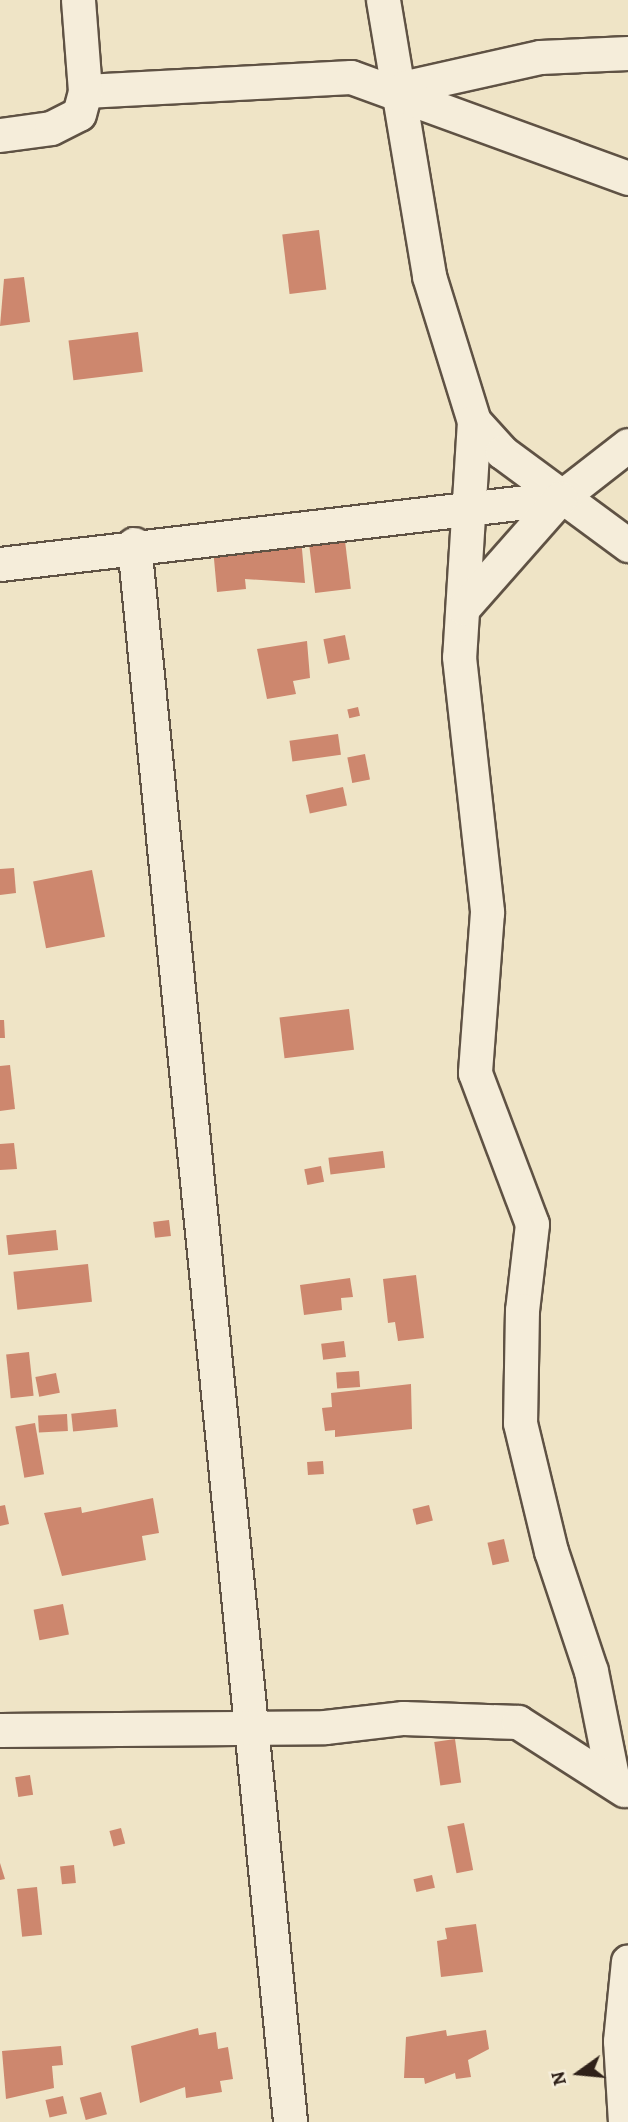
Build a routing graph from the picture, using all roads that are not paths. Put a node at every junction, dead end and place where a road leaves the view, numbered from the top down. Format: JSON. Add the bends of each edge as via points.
{"nodes":[{"id":1,"x":78,"y":0,"type":"edge"},
{"id":2,"x":383,"y":0,"type":"edge"},
{"id":3,"x":628,"y":53,"type":"edge"},
{"id":4,"x":397,"y":89,"type":"junction"},
{"id":5,"x":85,"y":91,"type":"junction"},
{"id":6,"x":0,"y":135,"type":"edge"},
{"id":7,"x":628,"y":178,"type":"edge"},
{"id":8,"x":474,"y":421,"type":"junction"},
{"id":9,"x":628,"y":445,"type":"edge"},
{"id":10,"x":560,"y":498,"type":"junction"},
{"id":11,"x":468,"y":510,"type":"junction"},
{"id":12,"x":134,"y":544,"type":"junction"},
{"id":13,"x":628,"y":545,"type":"edge"},
{"id":14,"x":0,"y":564,"type":"edge"},
{"id":15,"x":463,"y":608,"type":"junction"},
{"id":16,"x":250,"y":1725,"type":"junction"},
{"id":17,"x":0,"y":1730,"type":"edge"},
{"id":18,"x":620,"y":1787,"type":"edge"},
{"id":19,"x":628,"y":1961,"type":"edge"},
{"id":20,"x":290,"y":2122,"type":"edge"},
{"id":21,"x":625,"y":2122,"type":"edge"}],
"edges":[{"from":1,"to":5,"type":"street"},
{"from":2,"to":4,"type":"street"},
{"from":3,"to":4,"type":"street","via":[[540,57]]},
{"from":4,"to":5,"type":"street","via":[[351,77]]},
{"from":4,"to":7,"type":"street"},
{"from":4,"to":8,"type":"street","via":[[429,276]]},
{"from":5,"to":6,"type":"street","via":[[79,114],[51,128]]},
{"from":8,"to":10,"type":"street"},
{"from":8,"to":11,"type":"street"},
{"from":9,"to":10,"type":"street"},
{"from":10,"to":11,"type":"street"},
{"from":10,"to":13,"type":"street"},
{"from":10,"to":15,"type":"street"},
{"from":11,"to":12,"type":"street"},
{"from":11,"to":15,"type":"street"},
{"from":12,"to":14,"type":"street"},
{"from":12,"to":16,"type":"street"},
{"from":15,"to":18,"type":"street","via":[[459,657],[487,912],[475,1073],[532,1224],[522,1310],[520,1423],[551,1551],[591,1671]]},
{"from":16,"to":17,"type":"street"},
{"from":16,"to":18,"type":"street","via":[[325,1727],[416,1718],[519,1722]]},
{"from":16,"to":20,"type":"street"},
{"from":19,"to":21,"type":"street","via":[[620,2041]]}]}
